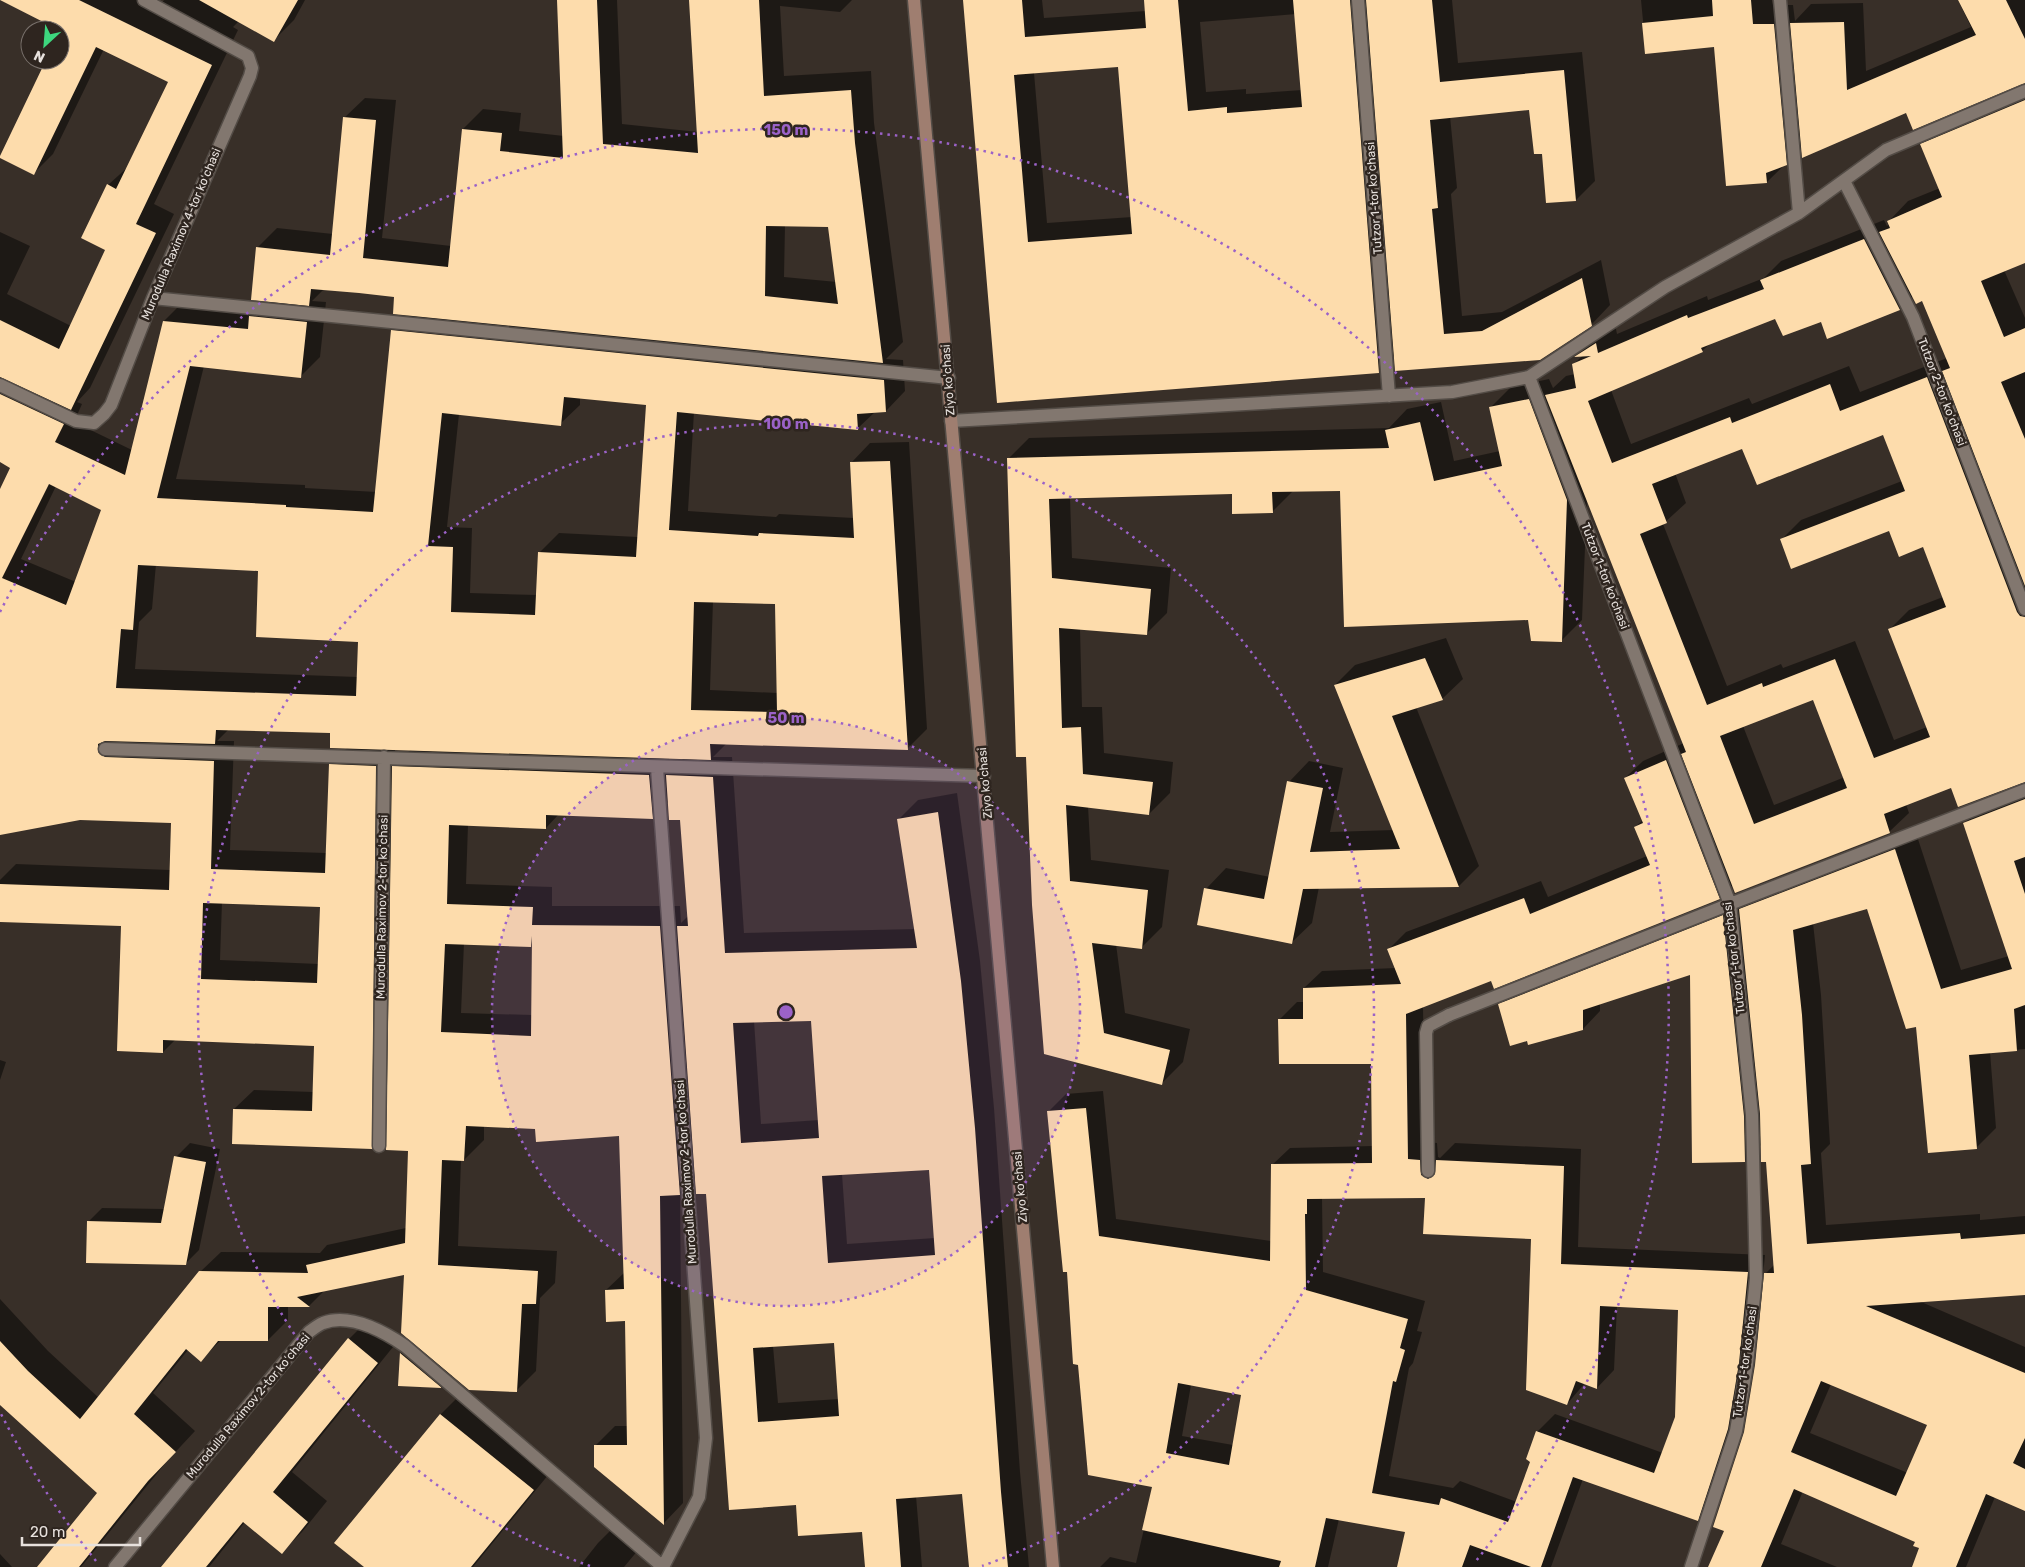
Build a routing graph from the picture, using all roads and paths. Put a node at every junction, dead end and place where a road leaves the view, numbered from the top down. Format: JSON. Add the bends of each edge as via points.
{"nodes":[{"id":1,"x":144,"y":0,"type":"edge"},
{"id":2,"x":914,"y":0,"type":"edge"},
{"id":3,"x":1358,"y":0,"type":"edge"},
{"id":4,"x":1780,"y":0,"type":"edge"},
{"id":5,"x":2025,"y":91,"type":"edge"},
{"id":6,"x":1844,"y":181,"type":"junction"},
{"id":7,"x":1799,"y":213,"type":"junction"},
{"id":8,"x":153,"y":298,"type":"junction"},
{"id":9,"x":1529,"y":377,"type":"junction"},
{"id":10,"x":949,"y":378,"type":"junction"},
{"id":11,"x":0,"y":385,"type":"edge"},
{"id":12,"x":1389,"y":396,"type":"junction"},
{"id":13,"x":951,"y":421,"type":"junction"},
{"id":14,"x":2025,"y":609,"type":"edge"},
{"id":15,"x":105,"y":749,"type":"dead end"},
{"id":16,"x":384,"y":757,"type":"junction"},
{"id":17,"x":657,"y":768,"type":"junction"},
{"id":18,"x":984,"y":776,"type":"junction"},
{"id":19,"x":2025,"y":790,"type":"edge"},
{"id":20,"x":1730,"y":904,"type":"junction"},
{"id":21,"x":379,"y":1146,"type":"dead end"},
{"id":22,"x":1428,"y":1171,"type":"dead end"},
{"id":23,"x":115,"y":1567,"type":"edge"},
{"id":24,"x":663,"y":1567,"type":"edge"},
{"id":25,"x":1053,"y":1567,"type":"edge"},
{"id":26,"x":1691,"y":1567,"type":"edge"}],
"edges":[{"from":1,"to":8,"type":"street","name":"Murodulla Raximov 4-tor koʻchasi","via":[[241,51],[248,56],[252,68]]},
{"from":2,"to":10,"type":"street","name":"Ziyo koʻchasi"},
{"from":3,"to":12,"type":"street","name":"Tutzor 1-tor koʻchasi"},
{"from":4,"to":7,"type":"street"},
{"from":5,"to":6,"type":"street","via":[[1886,150]]},
{"from":6,"to":7,"type":"street"},
{"from":6,"to":14,"type":"street","name":"Tutzor 2-tor koʻchasi","via":[[1913,317]]},
{"from":7,"to":9,"type":"street","via":[[1665,288]]},
{"from":8,"to":10,"type":"street"},
{"from":8,"to":11,"type":"street","name":"Murodulla Raximov 4-tor koʻchasi","via":[[111,405],[94,423],[76,421]]},
{"from":9,"to":12,"type":"street","via":[[1452,392]]},
{"from":9,"to":20,"type":"street","name":"Tutzor 1-tor koʻchasi"},
{"from":10,"to":13,"type":"street","name":"Ziyo koʻchasi"},
{"from":12,"to":13,"type":"street"},
{"from":13,"to":18,"type":"street","name":"Ziyo koʻchasi"},
{"from":15,"to":16,"type":"street"},
{"from":16,"to":17,"type":"street"},
{"from":16,"to":21,"type":"street","name":"Murodulla Raximov 2-tor koʻchasi"},
{"from":17,"to":18,"type":"street"},
{"from":17,"to":24,"type":"street","name":"Murodulla Raximov 2-tor koʻchasi","via":[[706,1438],[699,1497]]},
{"from":18,"to":25,"type":"street","name":"Ziyo koʻchasi"},
{"from":19,"to":20,"type":"street"},
{"from":20,"to":22,"type":"street","via":[[1428,1026]]},
{"from":20,"to":26,"type":"street","name":"Tutzor 1-tor koʻchasi","via":[[1752,1115],[1756,1278],[1736,1431]]},
{"from":23,"to":24,"type":"street","name":"Murodulla Raximov 2-tor koʻchasi","via":[[309,1332],[323,1323],[340,1321],[368,1326],[405,1346]]}]}
